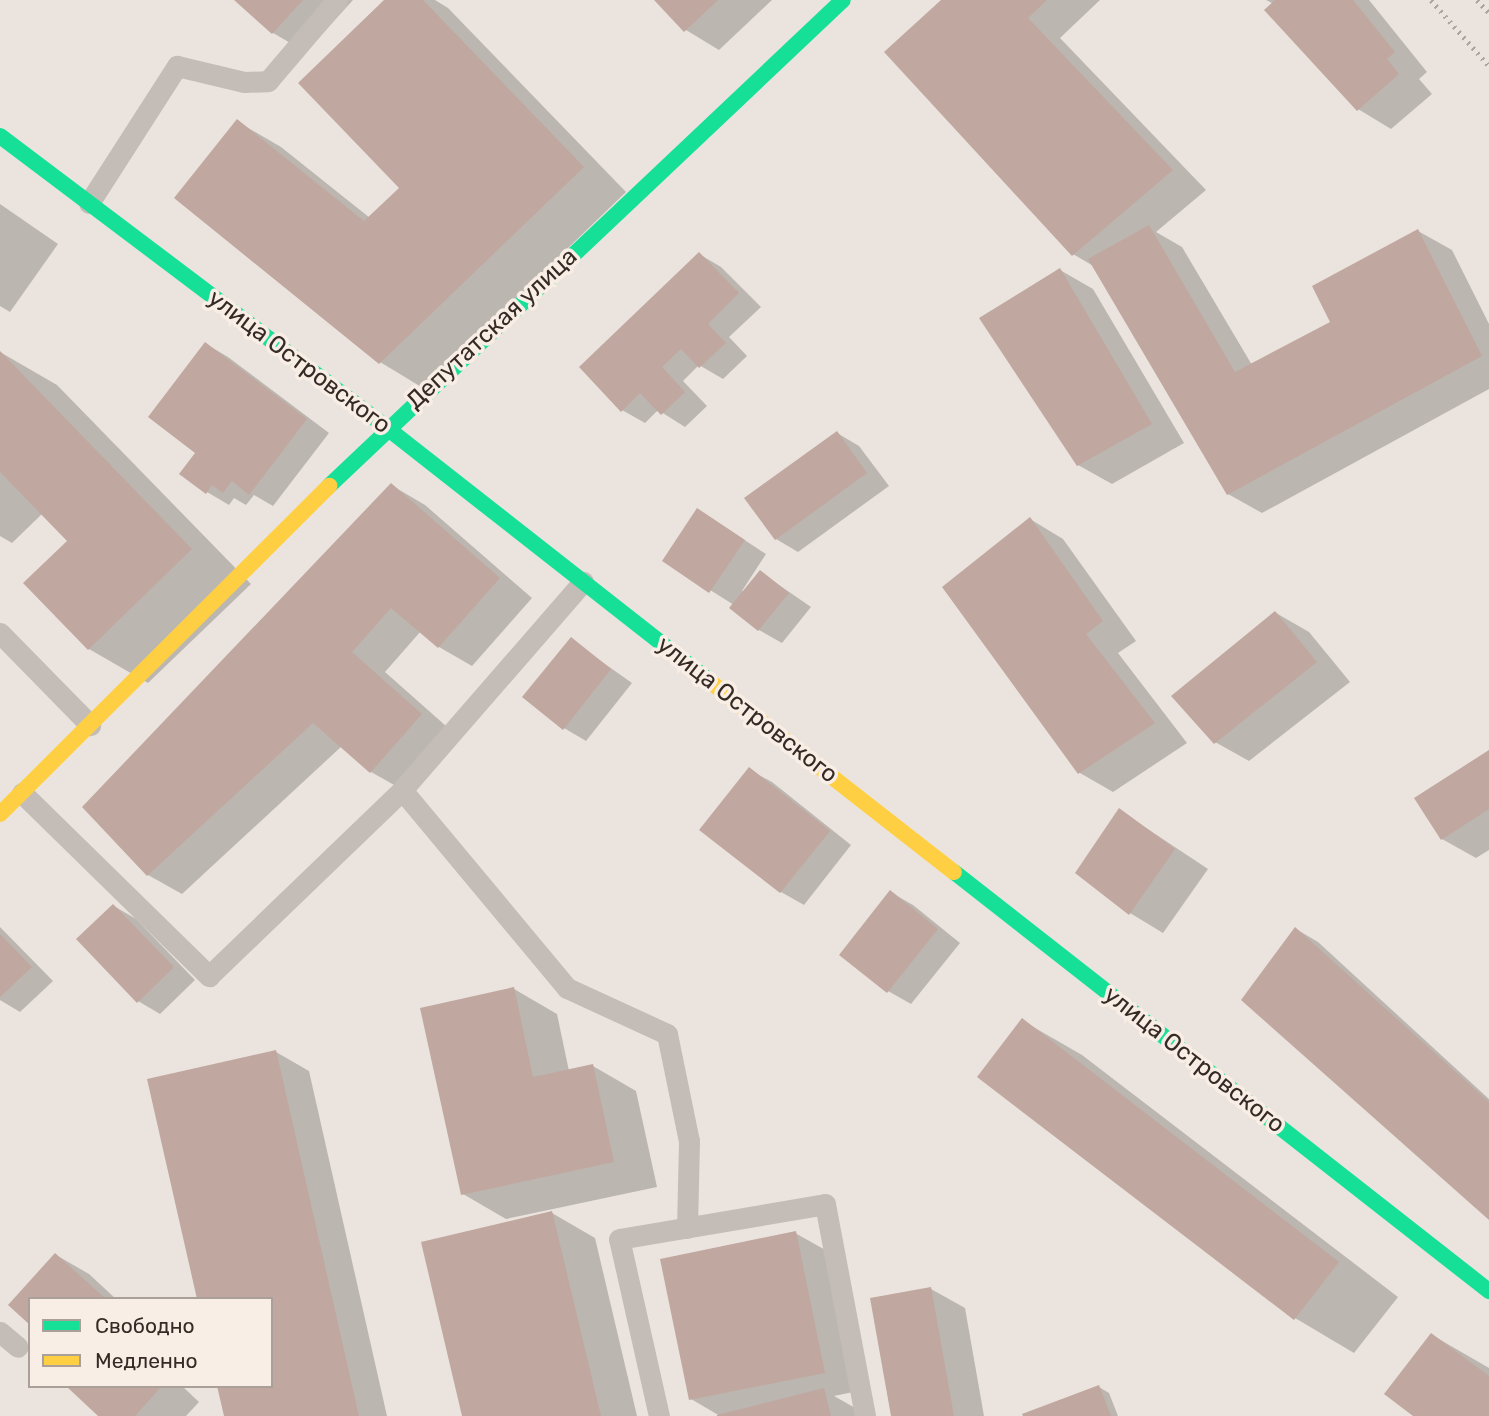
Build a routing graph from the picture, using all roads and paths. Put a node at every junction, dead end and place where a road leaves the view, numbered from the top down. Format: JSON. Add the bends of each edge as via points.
{"nodes":[{"id":1,"x":337,"y":0,"type":"edge"},
{"id":2,"x":843,"y":0,"type":"edge"},
{"id":3,"x":0,"y":136,"type":"edge"},
{"id":4,"x":89,"y":203,"type":"junction"},
{"id":5,"x":387,"y":428,"type":"junction"},
{"id":6,"x":583,"y":582,"type":"junction"},
{"id":7,"x":0,"y":633,"type":"edge"},
{"id":8,"x":90,"y":726,"type":"junction"},
{"id":9,"x":402,"y":790,"type":"junction"},
{"id":10,"x":22,"y":793,"type":"junction"},
{"id":11,"x":0,"y":814,"type":"edge"},
{"id":12,"x":687,"y":1228,"type":"junction"},
{"id":13,"x":1489,"y":1291,"type":"edge"},
{"id":14,"x":0,"y":1332,"type":"edge"},
{"id":15,"x":18,"y":1347,"type":"dead end"},
{"id":16,"x":659,"y":1416,"type":"edge"},
{"id":17,"x":865,"y":1416,"type":"edge"}],
"edges":[{"from":1,"to":4,"type":"lane","via":[[268,80],[244,82],[177,66]]},
{"from":2,"to":5,"type":"main road","name":"Депутатская улица"},
{"from":3,"to":4,"type":"main road","name":"улица Островского"},
{"from":4,"to":5,"type":"main road","name":"улица Островского"},
{"from":5,"to":6,"type":"main road","name":"улица Островского"},
{"from":5,"to":8,"type":"main road","name":"Депутатская улица"},
{"from":6,"to":9,"type":"lane"},
{"from":6,"to":13,"type":"main road","name":"улица Островского"},
{"from":7,"to":8,"type":"lane"},
{"from":8,"to":10,"type":"main road","name":"Депутатская улица"},
{"from":9,"to":10,"type":"lane","via":[[209,976]]},
{"from":9,"to":12,"type":"lane","via":[[567,988],[667,1034],[689,1141]]},
{"from":10,"to":11,"type":"main road","name":"Депутатская улица"},
{"from":12,"to":16,"type":"lane","via":[[619,1239]]},
{"from":12,"to":17,"type":"lane","via":[[825,1204]]},
{"from":14,"to":15,"type":"lane"}]}
